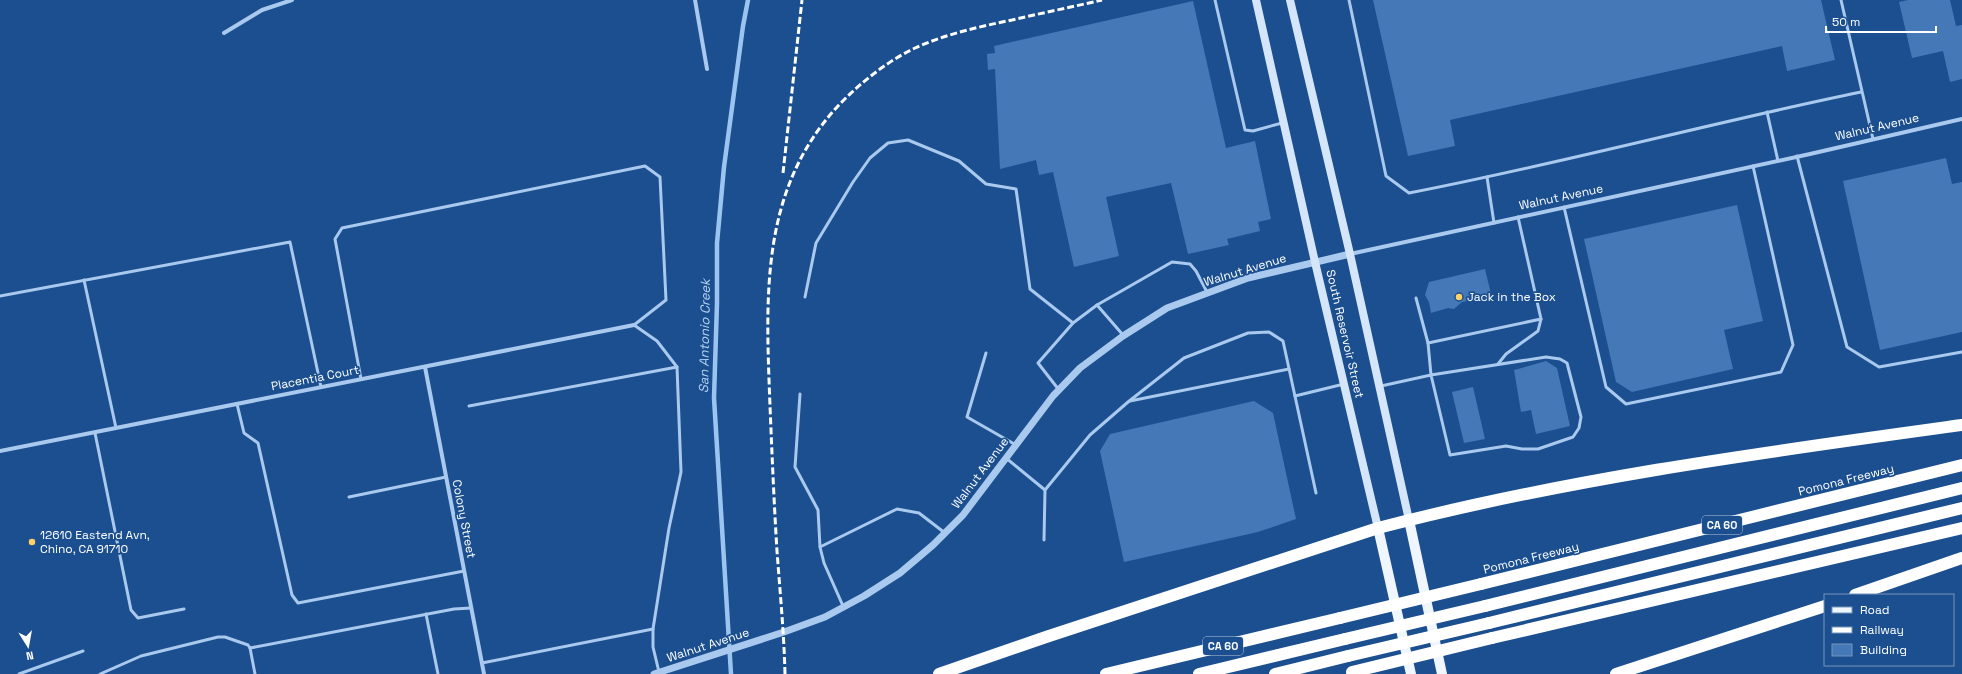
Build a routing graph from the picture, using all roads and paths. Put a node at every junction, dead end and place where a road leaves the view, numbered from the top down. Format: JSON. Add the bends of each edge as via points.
{"nodes":[{"id":1,"x":292,"y":0,"type":"edge"},
{"id":2,"x":695,"y":0,"type":"edge"},
{"id":3,"x":1215,"y":0,"type":"edge"},
{"id":4,"x":1256,"y":0,"type":"edge"},
{"id":5,"x":1290,"y":0,"type":"edge"},
{"id":6,"x":1349,"y":0,"type":"edge"},
{"id":7,"x":1841,"y":0,"type":"edge"},
{"id":8,"x":224,"y":33,"type":"dead end"},
{"id":9,"x":708,"y":69,"type":"dead end"},
{"id":10,"x":1862,"y":92,"type":"junction"},
{"id":11,"x":1767,"y":112,"type":"junction"},
{"id":12,"x":1962,"y":119,"type":"edge"},
{"id":13,"x":1284,"y":122,"type":"junction"},
{"id":14,"x":1873,"y":139,"type":"junction"},
{"id":15,"x":1797,"y":156,"type":"junction"},
{"id":16,"x":1778,"y":161,"type":"junction"},
{"id":17,"x":1752,"y":166,"type":"junction"},
{"id":18,"x":1487,"y":177,"type":"junction"},
{"id":19,"x":1564,"y":207,"type":"junction"},
{"id":20,"x":1518,"y":217,"type":"junction"},
{"id":21,"x":1494,"y":223,"type":"junction"},
{"id":22,"x":1350,"y":254,"type":"junction"},
{"id":23,"x":1315,"y":262,"type":"junction"},
{"id":24,"x":84,"y":280,"type":"junction"},
{"id":25,"x":1207,"y":292,"type":"junction"},
{"id":26,"x":0,"y":296,"type":"edge"},
{"id":27,"x":805,"y":297,"type":"dead end"},
{"id":28,"x":1416,"y":298,"type":"dead end"},
{"id":29,"x":1097,"y":305,"type":"junction"},
{"id":30,"x":1540,"y":319,"type":"junction"},
{"id":31,"x":1073,"y":323,"type":"junction"},
{"id":32,"x":634,"y":325,"type":"junction"},
{"id":33,"x":1124,"y":335,"type":"junction"},
{"id":34,"x":1428,"y":343,"type":"junction"},
{"id":35,"x":1962,"y":352,"type":"edge"},
{"id":36,"x":986,"y":353,"type":"dead end"},
{"id":37,"x":1498,"y":364,"type":"junction"},
{"id":38,"x":425,"y":367,"type":"junction"},
{"id":39,"x":677,"y":367,"type":"junction"},
{"id":40,"x":1289,"y":369,"type":"junction"},
{"id":41,"x":1431,"y":375,"type":"junction"},
{"id":42,"x":361,"y":379,"type":"junction"},
{"id":43,"x":1344,"y":384,"type":"junction"},
{"id":44,"x":1380,"y":386,"type":"junction"},
{"id":45,"x":321,"y":388,"type":"junction"},
{"id":46,"x":1059,"y":390,"type":"junction"},
{"id":47,"x":800,"y":394,"type":"dead end"},
{"id":48,"x":1295,"y":396,"type":"junction"},
{"id":49,"x":1128,"y":402,"type":"junction"},
{"id":50,"x":236,"y":404,"type":"junction"},
{"id":51,"x":469,"y":406,"type":"dead end"},
{"id":52,"x":1962,"y":425,"type":"edge"},
{"id":53,"x":116,"y":428,"type":"junction"},
{"id":54,"x":95,"y":432,"type":"junction"},
{"id":55,"x":1016,"y":445,"type":"junction"},
{"id":56,"x":0,"y":451,"type":"edge"},
{"id":57,"x":1006,"y":458,"type":"junction"},
{"id":58,"x":1962,"y":465,"type":"edge"},
{"id":59,"x":446,"y":477,"type":"junction"},
{"id":60,"x":1962,"y":488,"type":"edge"},
{"id":61,"x":1045,"y":490,"type":"junction"},
{"id":62,"x":1316,"y":493,"type":"dead end"},
{"id":63,"x":349,"y":497,"type":"dead end"},
{"id":64,"x":1962,"y":508,"type":"edge"},
{"id":65,"x":1409,"y":520,"type":"junction"},
{"id":66,"x":1378,"y":528,"type":"junction"},
{"id":67,"x":1962,"y":528,"type":"edge"},
{"id":68,"x":945,"y":533,"type":"junction"},
{"id":69,"x":1044,"y":540,"type":"dead end"},
{"id":70,"x":820,"y":547,"type":"junction"},
{"id":71,"x":1962,"y":558,"type":"edge"},
{"id":72,"x":464,"y":571,"type":"junction"},
{"id":73,"x":1858,"y":594,"type":"edge"},
{"id":74,"x":1824,"y":606,"type":"edge"},
{"id":75,"x":471,"y":608,"type":"junction"},
{"id":76,"x":844,"y":608,"type":"junction"},
{"id":77,"x":184,"y":609,"type":"dead end"},
{"id":78,"x":426,"y":614,"type":"junction"},
{"id":79,"x":654,"y":629,"type":"junction"},
{"id":80,"x":250,"y":648,"type":"junction"},
{"id":81,"x":83,"y":651,"type":"dead end"},
{"id":82,"x":482,"y":663,"type":"junction"},
{"id":83,"x":656,"y":673,"type":"edge"},
{"id":84,"x":1348,"y":673,"type":"edge"},
{"id":85,"x":19,"y":674,"type":"edge"},
{"id":86,"x":100,"y":674,"type":"edge"},
{"id":87,"x":255,"y":674,"type":"edge"},
{"id":88,"x":438,"y":674,"type":"edge"},
{"id":89,"x":484,"y":674,"type":"edge"},
{"id":90,"x":939,"y":674,"type":"edge"},
{"id":91,"x":1106,"y":674,"type":"edge"},
{"id":92,"x":1199,"y":674,"type":"edge"},
{"id":93,"x":1276,"y":674,"type":"edge"},
{"id":94,"x":1411,"y":674,"type":"edge"},
{"id":95,"x":1442,"y":674,"type":"edge"},
{"id":96,"x":1616,"y":674,"type":"edge"}],
"edges":[{"from":1,"to":8,"type":"street","via":[[262,10]]},
{"from":2,"to":9,"type":"street"},
{"from":3,"to":13,"type":"lane","via":[[1244,130],[1253,131]]},
{"from":4,"to":13,"type":"main road","name":"South Reservoir Street"},
{"from":5,"to":22,"type":"main road","name":"South Reservoir Street"},
{"from":6,"to":18,"type":"lane","via":[[1386,176],[1409,193]]},
{"from":7,"to":10,"type":"lane"},
{"from":10,"to":11,"type":"lane"},
{"from":10,"to":14,"type":"lane"},
{"from":11,"to":16,"type":"lane"},
{"from":11,"to":18,"type":"lane"},
{"from":12,"to":14,"type":"street","name":"Walnut Avenue"},
{"from":13,"to":23,"type":"main road","name":"South Reservoir Street"},
{"from":14,"to":15,"type":"street","name":"Walnut Avenue"},
{"from":15,"to":16,"type":"street","name":"Walnut Avenue"},
{"from":15,"to":35,"type":"lane","via":[[1847,347],[1879,367]]},
{"from":16,"to":17,"type":"street","name":"Walnut Avenue"},
{"from":17,"to":19,"type":"street","name":"Walnut Avenue"},
{"from":17,"to":19,"type":"lane","via":[[1792,345],[1781,372],[1626,404],[1606,387]]},
{"from":18,"to":21,"type":"lane"},
{"from":19,"to":20,"type":"street","name":"Walnut Avenue"},
{"from":20,"to":21,"type":"street","name":"Walnut Avenue"},
{"from":20,"to":30,"type":"lane"},
{"from":21,"to":22,"type":"street","name":"Walnut Avenue"},
{"from":22,"to":23,"type":"street","name":"Walnut Avenue"},
{"from":22,"to":44,"type":"main road","name":"South Reservoir Street"},
{"from":23,"to":25,"type":"street","name":"Walnut Avenue","via":[[1248,278]]},
{"from":23,"to":43,"type":"main road","name":"South Reservoir Street"},
{"from":24,"to":26,"type":"lane"},
{"from":24,"to":45,"type":"lane","via":[[290,242]]},
{"from":24,"to":53,"type":"lane"},
{"from":25,"to":29,"type":"lane","via":[[1190,264],[1172,262]]},
{"from":25,"to":33,"type":"street","name":"Walnut Avenue","via":[[1167,308]]},
{"from":27,"to":31,"type":"lane","via":[[816,243],[853,182],[870,158],[888,142],[908,140],[959,160],[986,184],[1016,189],[1030,289]]},
{"from":28,"to":34,"type":"lane"},
{"from":29,"to":31,"type":"lane"},
{"from":29,"to":33,"type":"lane"},
{"from":30,"to":34,"type":"lane"},
{"from":30,"to":37,"type":"lane","via":[[1538,331],[1506,354]]},
{"from":31,"to":46,"type":"lane","via":[[1038,363]]},
{"from":32,"to":38,"type":"street","name":"Placentia Court"},
{"from":32,"to":39,"type":"lane","via":[[657,340]]},
{"from":32,"to":42,"type":"lane","via":[[666,300],[660,177],[645,166],[342,228],[335,239]]},
{"from":33,"to":46,"type":"street","name":"Walnut Avenue","via":[[1080,368]]},
{"from":34,"to":41,"type":"lane"},
{"from":36,"to":55,"type":"lane","via":[[967,417]]},
{"from":37,"to":41,"type":"lane"},
{"from":37,"to":41,"type":"lane","via":[[1546,357],[1560,358],[1567,363],[1581,417],[1579,428],[1573,437],[1538,449],[1506,446],[1450,455]]},
{"from":38,"to":42,"type":"street","name":"Placentia Court"},
{"from":38,"to":59,"type":"street","name":"Colony Street"},
{"from":39,"to":51,"type":"lane"},
{"from":39,"to":79,"type":"lane","via":[[681,472],[669,528]]},
{"from":40,"to":48,"type":"lane"},
{"from":40,"to":49,"type":"lane"},
{"from":40,"to":49,"type":"lane","via":[[1282,341],[1269,332],[1248,333],[1184,358]]},
{"from":41,"to":44,"type":"lane"},
{"from":42,"to":45,"type":"street","name":"Placentia Court"},
{"from":43,"to":48,"type":"lane"},
{"from":43,"to":66,"type":"main road","name":"South Reservoir Street"},
{"from":44,"to":65,"type":"main road","name":"South Reservoir Street"},
{"from":45,"to":50,"type":"street","name":"Placentia Court"},
{"from":46,"to":55,"type":"street","name":"Walnut Avenue"},
{"from":47,"to":70,"type":"lane","via":[[794,467],[818,510]]},
{"from":48,"to":62,"type":"lane"},
{"from":49,"to":61,"type":"lane","via":[[1090,435]]},
{"from":50,"to":53,"type":"street","name":"Placentia Court"},
{"from":50,"to":72,"type":"lane","via":[[244,433],[258,443],[292,595],[298,603]]},
{"from":52,"to":65,"type":"highway","via":[[1666,467],[1516,495]]},
{"from":53,"to":54,"type":"street","name":"Placentia Court"},
{"from":54,"to":56,"type":"street","name":"Placentia Court"},
{"from":54,"to":77,"type":"lane","via":[[131,610],[138,618]]},
{"from":55,"to":57,"type":"street","name":"Walnut Avenue"},
{"from":57,"to":61,"type":"lane"},
{"from":57,"to":68,"type":"street","name":"Walnut Avenue","via":[[963,515]]},
{"from":58,"to":91,"type":"highway","name":"Pomona Freeway","number":"CA 60","bridge":true},
{"from":59,"to":63,"type":"lane"},
{"from":59,"to":72,"type":"street","name":"Colony Street"},
{"from":60,"to":92,"type":"highway","bridge":true},
{"from":61,"to":69,"type":"lane"},
{"from":64,"to":93,"type":"highway","bridge":true},
{"from":65,"to":66,"type":"highway"},
{"from":65,"to":95,"type":"main road","name":"South Reservoir Street"},
{"from":66,"to":90,"type":"highway"},
{"from":66,"to":94,"type":"main road","name":"South Reservoir Street"},
{"from":67,"to":84,"type":"highway","bridge":true},
{"from":68,"to":70,"type":"lane","via":[[919,513],[897,509]]},
{"from":68,"to":76,"type":"street","name":"Walnut Avenue","via":[[900,573]]},
{"from":70,"to":76,"type":"lane","via":[[824,564]]},
{"from":71,"to":73,"type":"highway"},
{"from":72,"to":75,"type":"street","name":"Colony Street"},
{"from":74,"to":96,"type":"highway"},
{"from":75,"to":78,"type":"lane"},
{"from":75,"to":82,"type":"street","name":"Colony Street"},
{"from":76,"to":83,"type":"street","name":"Walnut Avenue","via":[[791,630]]},
{"from":78,"to":80,"type":"lane"},
{"from":78,"to":88,"type":"lane"},
{"from":79,"to":82,"type":"lane"},
{"from":79,"to":83,"type":"lane","via":[[652,647]]},
{"from":80,"to":86,"type":"lane","via":[[245,643],[218,637],[141,656]]},
{"from":80,"to":87,"type":"lane"},
{"from":81,"to":85,"type":"lane"},
{"from":82,"to":89,"type":"street","name":"Colony Street"}]}
